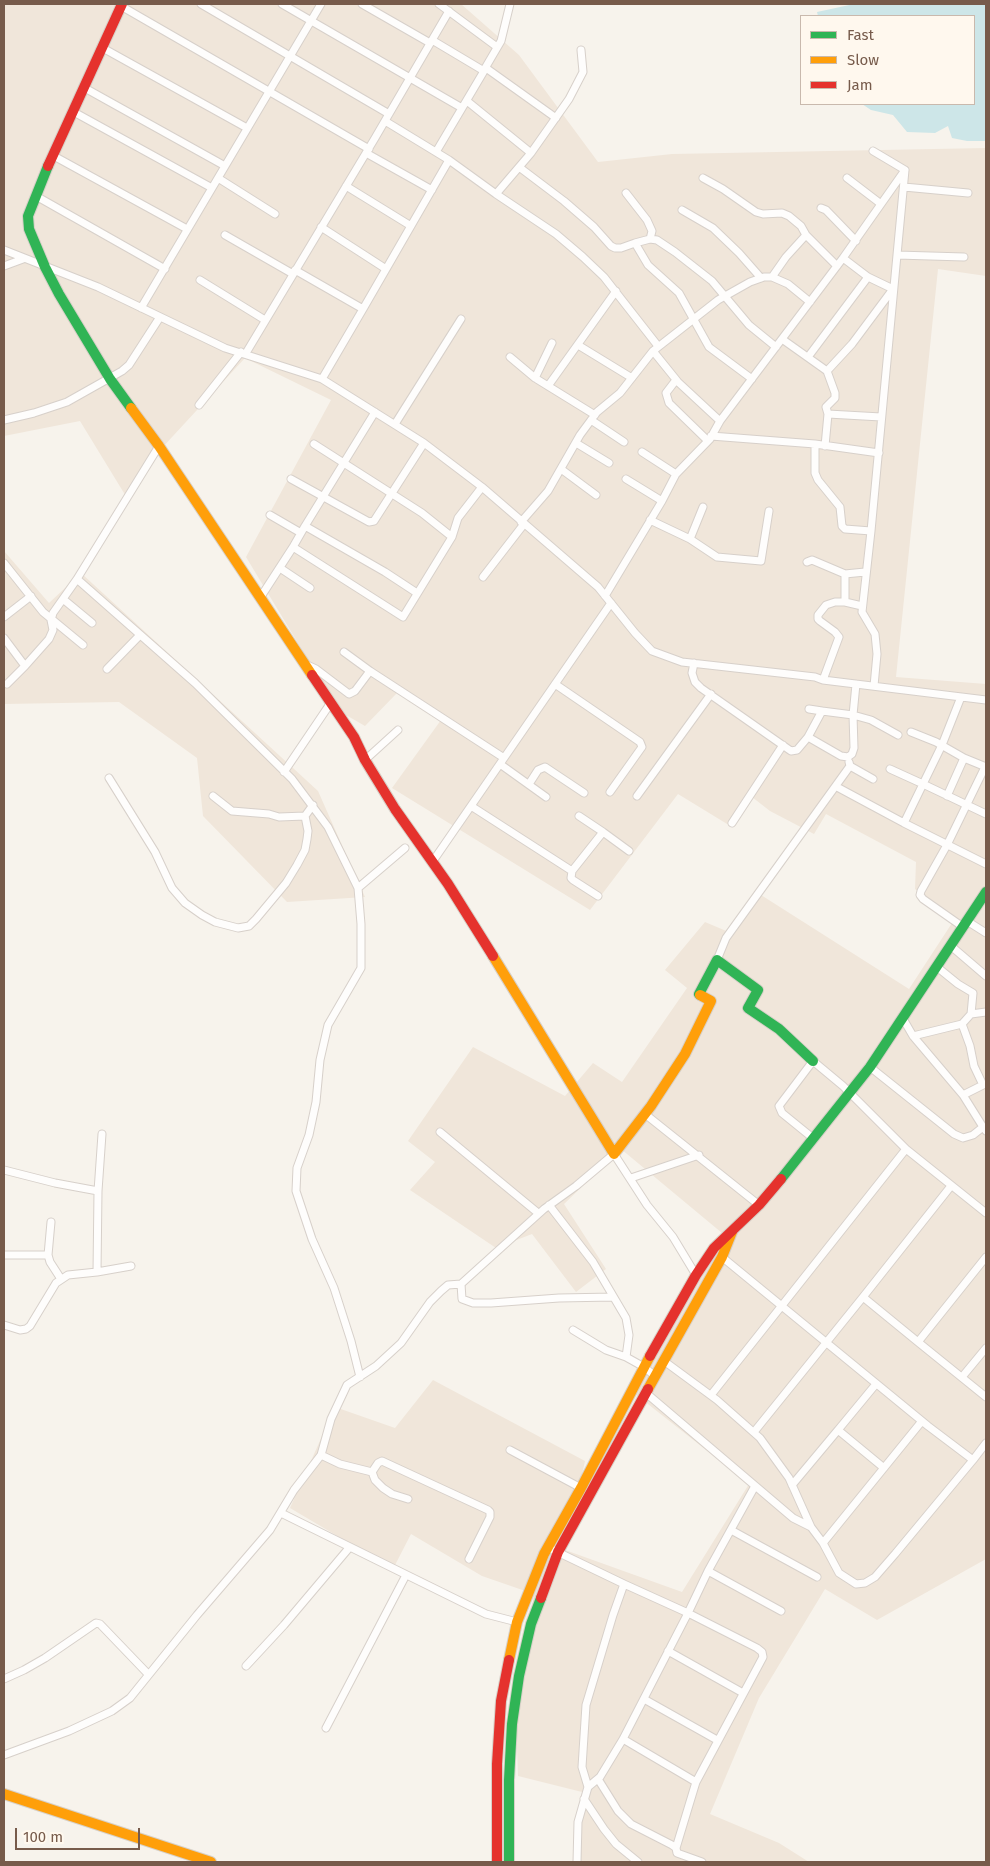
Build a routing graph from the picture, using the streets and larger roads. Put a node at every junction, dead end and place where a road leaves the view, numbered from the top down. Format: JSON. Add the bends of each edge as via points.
{"nodes":[{"id":1,"x":201,"y":4,"type":"edge"},
{"id":2,"x":282,"y":4,"type":"edge"},
{"id":3,"x":321,"y":4,"type":"edge"},
{"id":4,"x":362,"y":4,"type":"edge"},
{"id":5,"x":440,"y":4,"type":"edge"},
{"id":6,"x":510,"y":4,"type":"edge"},
{"id":7,"x":122,"y":5,"type":"edge"},
{"id":8,"x":449,"y":11,"type":"junction"},
{"id":9,"x":311,"y":21,"type":"junction"},
{"id":10,"x":431,"y":42,"type":"junction"},
{"id":11,"x":101,"y":47,"type":"junction"},
{"id":12,"x":498,"y":47,"type":"junction"},
{"id":13,"x":581,"y":50,"type":"dead end"},
{"id":14,"x":290,"y":56,"type":"junction"},
{"id":15,"x":485,"y":69,"type":"junction"},
{"id":16,"x":410,"y":79,"type":"junction"},
{"id":17,"x":83,"y":87,"type":"junction"},
{"id":18,"x":269,"y":91,"type":"junction"},
{"id":19,"x":467,"y":101,"type":"junction"},
{"id":20,"x":462,"y":108,"type":"junction"},
{"id":21,"x":72,"y":111,"type":"junction"},
{"id":22,"x":389,"y":114,"type":"junction"},
{"id":23,"x":556,"y":118,"type":"junction"},
{"id":24,"x":385,"y":121,"type":"junction"},
{"id":25,"x":247,"y":128,"type":"junction"},
{"id":26,"x":367,"y":151,"type":"junction"},
{"id":27,"x":873,"y":151,"type":"dead end"},
{"id":28,"x":436,"y":152,"type":"junction"},
{"id":29,"x":531,"y":153,"type":"junction"},
{"id":30,"x":52,"y":155,"type":"junction"},
{"id":31,"x":449,"y":160,"type":"junction"},
{"id":32,"x":225,"y":166,"type":"junction"},
{"id":33,"x":519,"y":167,"type":"junction"},
{"id":34,"x":905,"y":170,"type":"junction"},
{"id":35,"x":218,"y":178,"type":"junction"},
{"id":36,"x":703,"y":178,"type":"dead end"},
{"id":37,"x":847,"y":178,"type":"dead end"},
{"id":38,"x":346,"y":186,"type":"junction"},
{"id":39,"x":212,"y":188,"type":"junction"},
{"id":40,"x":904,"y":188,"type":"junction"},
{"id":41,"x":432,"y":190,"type":"junction"},
{"id":42,"x":626,"y":193,"type":"dead end"},
{"id":43,"x":496,"y":194,"type":"junction"},
{"id":44,"x":968,"y":194,"type":"dead end"},
{"id":45,"x":36,"y":196,"type":"junction"},
{"id":46,"x":881,"y":204,"type":"junction"},
{"id":47,"x":821,"y":208,"type":"dead end"},
{"id":48,"x":682,"y":210,"type":"dead end"},
{"id":49,"x":274,"y":214,"type":"dead end"},
{"id":50,"x":411,"y":226,"type":"junction"},
{"id":51,"x":321,"y":227,"type":"junction"},
{"id":52,"x":187,"y":229,"type":"junction"},
{"id":53,"x":225,"y":235,"type":"dead end"},
{"id":54,"x":806,"y":235,"type":"junction"},
{"id":55,"x":650,"y":239,"type":"junction"},
{"id":56,"x":856,"y":240,"type":"junction"},
{"id":57,"x":635,"y":243,"type":"junction"},
{"id":58,"x":4,"y":250,"type":"edge"},
{"id":59,"x":897,"y":255,"type":"junction"},
{"id":60,"x":964,"y":257,"type":"dead end"},
{"id":61,"x":843,"y":258,"type":"junction"},
{"id":62,"x":23,"y":259,"type":"junction"},
{"id":63,"x":4,"y":266,"type":"edge"},
{"id":64,"x":837,"y":266,"type":"junction"},
{"id":65,"x":45,"y":267,"type":"junction"},
{"id":66,"x":165,"y":269,"type":"junction"},
{"id":67,"x":386,"y":269,"type":"junction"},
{"id":68,"x":294,"y":272,"type":"junction"},
{"id":69,"x":772,"y":277,"type":"junction"},
{"id":70,"x":868,"y":277,"type":"junction"},
{"id":71,"x":760,"y":278,"type":"junction"},
{"id":72,"x":200,"y":280,"type":"dead end"},
{"id":73,"x":893,"y":289,"type":"junction"},
{"id":74,"x":616,"y":291,"type":"junction"},
{"id":75,"x":726,"y":296,"type":"junction"},
{"id":76,"x":810,"y":302,"type":"junction"},
{"id":77,"x":141,"y":308,"type":"junction"},
{"id":78,"x":363,"y":309,"type":"junction"},
{"id":79,"x":160,"y":317,"type":"junction"},
{"id":80,"x":694,"y":318,"type":"junction"},
{"id":81,"x":461,"y":319,"type":"dead end"},
{"id":82,"x":265,"y":320,"type":"junction"},
{"id":83,"x":782,"y":339,"type":"junction"},
{"id":84,"x":552,"y":343,"type":"dead end"},
{"id":85,"x":578,"y":344,"type":"junction"},
{"id":86,"x":776,"y":347,"type":"junction"},
{"id":87,"x":655,"y":349,"type":"junction"},
{"id":88,"x":244,"y":353,"type":"junction"},
{"id":89,"x":510,"y":357,"type":"dead end"},
{"id":90,"x":808,"y":357,"type":"junction"},
{"id":91,"x":827,"y":371,"type":"junction"},
{"id":92,"x":535,"y":378,"type":"junction"},
{"id":93,"x":632,"y":378,"type":"junction"},
{"id":94,"x":110,"y":379,"type":"junction"},
{"id":95,"x":322,"y":379,"type":"junction"},
{"id":96,"x":752,"y":379,"type":"junction"},
{"id":97,"x":676,"y":380,"type":"junction"},
{"id":98,"x":548,"y":386,"type":"junction"},
{"id":99,"x":199,"y":405,"type":"dead end"},
{"id":100,"x":375,"y":412,"type":"junction"},
{"id":101,"x":828,"y":414,"type":"junction"},
{"id":102,"x":881,"y":416,"type":"junction"},
{"id":103,"x":593,"y":418,"type":"junction"},
{"id":104,"x":4,"y":420,"type":"edge"},
{"id":105,"x":720,"y":421,"type":"junction"},
{"id":106,"x":395,"y":424,"type":"junction"},
{"id":107,"x":710,"y":438,"type":"junction"},
{"id":108,"x":624,"y":442,"type":"dead end"},
{"id":109,"x":424,"y":443,"type":"junction"},
{"id":110,"x":576,"y":443,"type":"junction"},
{"id":111,"x":314,"y":444,"type":"dead end"},
{"id":112,"x":815,"y":444,"type":"junction"},
{"id":113,"x":159,"y":446,"type":"junction"},
{"id":114,"x":824,"y":446,"type":"junction"},
{"id":115,"x":642,"y":452,"type":"dead end"},
{"id":116,"x":879,"y":453,"type":"junction"},
{"id":117,"x":343,"y":463,"type":"junction"},
{"id":118,"x":609,"y":463,"type":"dead end"},
{"id":119,"x":561,"y":469,"type":"junction"},
{"id":120,"x":676,"y":474,"type":"junction"},
{"id":121,"x":292,"y":479,"type":"dead end"},
{"id":122,"x":626,"y":480,"type":"dead end"},
{"id":123,"x":482,"y":487,"type":"junction"},
{"id":124,"x":391,"y":494,"type":"junction"},
{"id":125,"x":596,"y":495,"type":"dead end"},
{"id":126,"x":323,"y":497,"type":"junction"},
{"id":127,"x":662,"y":500,"type":"junction"},
{"id":128,"x":703,"y":507,"type":"dead end"},
{"id":129,"x":769,"y":511,"type":"dead end"},
{"id":130,"x":270,"y":515,"type":"dead end"},
{"id":131,"x":650,"y":520,"type":"junction"},
{"id":132,"x":522,"y":523,"type":"junction"},
{"id":133,"x":305,"y":526,"type":"junction"},
{"id":134,"x":872,"y":531,"type":"junction"},
{"id":135,"x":301,"y":533,"type":"junction"},
{"id":136,"x":452,"y":537,"type":"junction"},
{"id":137,"x":690,"y":539,"type":"junction"},
{"id":138,"x":293,"y":547,"type":"junction"},
{"id":139,"x":807,"y":562,"type":"dead end"},
{"id":140,"x":4,"y":563,"type":"edge"},
{"id":141,"x":280,"y":568,"type":"junction"},
{"id":142,"x":6,"y":572,"type":"edge"},
{"id":143,"x":865,"y":572,"type":"junction"},
{"id":144,"x":845,"y":574,"type":"junction"},
{"id":145,"x":483,"y":578,"type":"dead end"},
{"id":146,"x":77,"y":579,"type":"junction"},
{"id":147,"x":310,"y":588,"type":"dead end"},
{"id":148,"x":416,"y":593,"type":"junction"},
{"id":149,"x":31,"y":596,"type":"junction"},
{"id":150,"x":605,"y":596,"type":"junction"},
{"id":151,"x":260,"y":598,"type":"junction"},
{"id":152,"x":63,"y":599,"type":"junction"},
{"id":153,"x":845,"y":602,"type":"junction"},
{"id":154,"x":611,"y":603,"type":"junction"},
{"id":155,"x":862,"y":606,"type":"junction"},
{"id":156,"x":4,"y":617,"type":"edge"},
{"id":157,"x":51,"y":620,"type":"junction"},
{"id":158,"x":92,"y":623,"type":"dead end"},
{"id":159,"x":140,"y":635,"type":"junction"},
{"id":160,"x":4,"y":638,"type":"edge"},
{"id":161,"x":83,"y":645,"type":"dead end"},
{"id":162,"x":344,"y":652,"type":"dead end"},
{"id":163,"x":694,"y":663,"type":"junction"},
{"id":164,"x":304,"y":664,"type":"junction"},
{"id":165,"x":25,"y":666,"type":"junction"},
{"id":166,"x":107,"y":668,"type":"dead end"},
{"id":167,"x":370,"y":671,"type":"junction"},
{"id":168,"x":823,"y":680,"type":"junction"},
{"id":169,"x":7,"y":684,"type":"dead end"},
{"id":170,"x":555,"y":684,"type":"junction"},
{"id":171,"x":856,"y":684,"type":"junction"},
{"id":172,"x":874,"y":686,"type":"junction"},
{"id":173,"x":711,"y":694,"type":"junction"},
{"id":174,"x":962,"y":697,"type":"junction"},
{"id":175,"x":986,"y":700,"type":"edge"},
{"id":176,"x":330,"y":704,"type":"junction"},
{"id":177,"x":809,"y":709,"type":"dead end"},
{"id":178,"x":822,"y":711,"type":"junction"},
{"id":179,"x":853,"y":716,"type":"junction"},
{"id":180,"x":398,"y":730,"type":"dead end"},
{"id":181,"x":911,"y":732,"type":"dead end"},
{"id":182,"x":898,"y":735,"type":"dead end"},
{"id":183,"x":808,"y":737,"type":"junction"},
{"id":184,"x":783,"y":745,"type":"junction"},
{"id":185,"x":942,"y":745,"type":"junction"},
{"id":186,"x":848,"y":757,"type":"junction"},
{"id":187,"x":964,"y":758,"type":"junction"},
{"id":188,"x":365,"y":760,"type":"junction"},
{"id":189,"x":502,"y":761,"type":"junction"},
{"id":190,"x":850,"y":766,"type":"junction"},
{"id":191,"x":986,"y":767,"type":"edge"},
{"id":192,"x":890,"y":769,"type":"dead end"},
{"id":193,"x":284,"y":772,"type":"junction"},
{"id":194,"x":109,"y":778,"type":"dead end"},
{"id":195,"x":873,"y":779,"type":"dead end"},
{"id":196,"x":529,"y":784,"type":"junction"},
{"id":197,"x":923,"y":784,"type":"junction"},
{"id":198,"x":837,"y":787,"type":"junction"},
{"id":199,"x":610,"y":792,"type":"dead end"},
{"id":200,"x":584,"y":793,"type":"dead end"},
{"id":201,"x":213,"y":796,"type":"dead end"},
{"id":202,"x":637,"y":796,"type":"dead end"},
{"id":203,"x":947,"y":796,"type":"junction"},
{"id":204,"x":546,"y":797,"type":"dead end"},
{"id":205,"x":966,"y":804,"type":"junction"},
{"id":206,"x":312,"y":806,"type":"junction"},
{"id":207,"x":471,"y":806,"type":"junction"},
{"id":208,"x":986,"y":814,"type":"edge"},
{"id":209,"x":305,"y":816,"type":"junction"},
{"id":210,"x":579,"y":816,"type":"dead end"},
{"id":211,"x":732,"y":823,"type":"dead end"},
{"id":212,"x":904,"y":823,"type":"junction"},
{"id":213,"x":603,"y":832,"type":"junction"},
{"id":214,"x":947,"y":845,"type":"junction"},
{"id":215,"x":405,"y":848,"type":"dead end"},
{"id":216,"x":629,"y":851,"type":"dead end"},
{"id":217,"x":433,"y":861,"type":"junction"},
{"id":218,"x":986,"y":864,"type":"edge"},
{"id":219,"x":572,"y":871,"type":"junction"},
{"id":220,"x":358,"y":888,"type":"junction"},
{"id":221,"x":986,"y":892,"type":"edge"},
{"id":222,"x":598,"y":896,"type":"dead end"},
{"id":223,"x":965,"y":924,"type":"junction"},
{"id":224,"x":986,"y":933,"type":"edge"},
{"id":225,"x":951,"y":946,"type":"junction"},
{"id":226,"x":717,"y":960,"type":"junction"},
{"id":227,"x":937,"y":967,"type":"junction"},
{"id":228,"x":986,"y":976,"type":"edge"},
{"id":229,"x":986,"y":1012,"type":"edge"},
{"id":230,"x":971,"y":1014,"type":"junction"},
{"id":231,"x":902,"y":1017,"type":"junction"},
{"id":232,"x":962,"y":1024,"type":"junction"},
{"id":233,"x":913,"y":1036,"type":"junction"},
{"id":234,"x":813,"y":1060,"type":"junction"},
{"id":235,"x":870,"y":1067,"type":"junction"},
{"id":236,"x":985,"y":1087,"type":"edge"},
{"id":237,"x":850,"y":1093,"type":"junction"},
{"id":238,"x":962,"y":1095,"type":"junction"},
{"id":239,"x":645,"y":1114,"type":"junction"},
{"id":240,"x":985,"y":1129,"type":"edge"},
{"id":241,"x":440,"y":1132,"type":"dead end"},
{"id":242,"x":102,"y":1134,"type":"dead end"},
{"id":243,"x":814,"y":1139,"type":"junction"},
{"id":244,"x":906,"y":1150,"type":"junction"},
{"id":245,"x":614,"y":1154,"type":"junction"},
{"id":246,"x":699,"y":1155,"type":"junction"},
{"id":247,"x":4,"y":1170,"type":"edge"},
{"id":248,"x":631,"y":1178,"type":"junction"},
{"id":249,"x":951,"y":1186,"type":"junction"},
{"id":250,"x":98,"y":1191,"type":"junction"},
{"id":251,"x":549,"y":1205,"type":"junction"},
{"id":252,"x":759,"y":1205,"type":"junction"},
{"id":253,"x":538,"y":1213,"type":"junction"},
{"id":254,"x":986,"y":1213,"type":"edge"},
{"id":255,"x":50,"y":1222,"type":"dead end"},
{"id":256,"x":734,"y":1229,"type":"junction"},
{"id":257,"x":4,"y":1255,"type":"edge"},
{"id":258,"x":48,"y":1255,"type":"junction"},
{"id":259,"x":722,"y":1257,"type":"junction"},
{"id":260,"x":986,"y":1257,"type":"edge"},
{"id":261,"x":132,"y":1266,"type":"dead end"},
{"id":262,"x":96,"y":1272,"type":"junction"},
{"id":263,"x":696,"y":1275,"type":"junction"},
{"id":264,"x":61,"y":1279,"type":"junction"},
{"id":265,"x":461,"y":1284,"type":"junction"},
{"id":266,"x":613,"y":1297,"type":"junction"},
{"id":267,"x":863,"y":1297,"type":"junction"},
{"id":268,"x":783,"y":1306,"type":"junction"},
{"id":269,"x":4,"y":1325,"type":"edge"},
{"id":270,"x":573,"y":1330,"type":"dead end"},
{"id":271,"x":826,"y":1342,"type":"junction"},
{"id":272,"x":918,"y":1342,"type":"junction"},
{"id":273,"x":986,"y":1348,"type":"edge"},
{"id":274,"x":626,"y":1357,"type":"junction"},
{"id":275,"x":664,"y":1361,"type":"junction"},
{"id":276,"x":644,"y":1367,"type":"junction"},
{"id":277,"x":655,"y":1376,"type":"junction"},
{"id":278,"x":360,"y":1377,"type":"junction"},
{"id":279,"x":962,"y":1377,"type":"junction"},
{"id":280,"x":876,"y":1384,"type":"junction"},
{"id":281,"x":646,"y":1393,"type":"junction"},
{"id":282,"x":711,"y":1396,"type":"junction"},
{"id":283,"x":986,"y":1397,"type":"edge"},
{"id":284,"x":922,"y":1422,"type":"junction"},
{"id":285,"x":838,"y":1430,"type":"junction"},
{"id":286,"x":754,"y":1432,"type":"junction"},
{"id":287,"x":986,"y":1443,"type":"edge"},
{"id":288,"x":510,"y":1450,"type":"dead end"},
{"id":289,"x":321,"y":1455,"type":"junction"},
{"id":290,"x":973,"y":1460,"type":"junction"},
{"id":291,"x":884,"y":1468,"type":"junction"},
{"id":292,"x":372,"y":1472,"type":"junction"},
{"id":293,"x":792,"y":1485,"type":"junction"},
{"id":294,"x":755,"y":1486,"type":"junction"},
{"id":295,"x":581,"y":1488,"type":"junction"},
{"id":296,"x":408,"y":1499,"type":"dead end"},
{"id":297,"x":281,"y":1513,"type":"junction"},
{"id":298,"x":811,"y":1527,"type":"junction"},
{"id":299,"x":731,"y":1530,"type":"junction"},
{"id":300,"x":823,"y":1543,"type":"junction"},
{"id":301,"x":548,"y":1547,"type":"junction"},
{"id":302,"x":349,"y":1548,"type":"junction"},
{"id":303,"x":558,"y":1552,"type":"junction"},
{"id":304,"x":469,"y":1559,"type":"dead end"},
{"id":305,"x":708,"y":1571,"type":"junction"},
{"id":306,"x":406,"y":1575,"type":"junction"},
{"id":307,"x":817,"y":1577,"type":"dead end"},
{"id":308,"x":624,"y":1584,"type":"junction"},
{"id":309,"x":781,"y":1610,"type":"dead end"},
{"id":310,"x":688,"y":1613,"type":"junction"},
{"id":311,"x":517,"y":1622,"type":"junction"},
{"id":312,"x":668,"y":1652,"type":"junction"},
{"id":313,"x":246,"y":1666,"type":"dead end"},
{"id":314,"x":148,"y":1674,"type":"junction"},
{"id":315,"x":4,"y":1679,"type":"edge"},
{"id":316,"x":743,"y":1693,"type":"junction"},
{"id":317,"x":644,"y":1700,"type":"junction"},
{"id":318,"x":326,"y":1728,"type":"dead end"},
{"id":319,"x":623,"y":1739,"type":"junction"},
{"id":320,"x":718,"y":1740,"type":"junction"},
{"id":321,"x":4,"y":1755,"type":"edge"},
{"id":322,"x":598,"y":1778,"type":"junction"},
{"id":323,"x":696,"y":1782,"type":"junction"},
{"id":324,"x":588,"y":1787,"type":"junction"},
{"id":325,"x":4,"y":1794,"type":"edge"},
{"id":326,"x":584,"y":1799,"type":"junction"},
{"id":327,"x":676,"y":1848,"type":"junction"},
{"id":328,"x":211,"y":1862,"type":"edge"},
{"id":329,"x":497,"y":1862,"type":"edge"},
{"id":330,"x":509,"y":1862,"type":"edge"},
{"id":331,"x":577,"y":1862,"type":"edge"},
{"id":332,"x":638,"y":1862,"type":"edge"},
{"id":333,"x":702,"y":1862,"type":"edge"}],
"edges":[{"from":1,"to":14,"type":"street"},
{"from":2,"to":9,"type":"street"},
{"from":3,"to":9,"type":"street"},
{"from":4,"to":10,"type":"street"},
{"from":5,"to":8,"type":"street"},
{"from":6,"to":12,"type":"street"},
{"from":7,"to":11,"type":"street"},
{"from":7,"to":18,"type":"street"},
{"from":8,"to":10,"type":"street"},
{"from":8,"to":12,"type":"street"},
{"from":9,"to":14,"type":"street"},
{"from":9,"to":16,"type":"street"},
{"from":10,"to":15,"type":"street"},
{"from":10,"to":16,"type":"street"},
{"from":11,"to":17,"type":"street"},
{"from":11,"to":25,"type":"street"},
{"from":12,"to":15,"type":"street"},
{"from":13,"to":23,"type":"street","via":[[582,72]]},
{"from":14,"to":18,"type":"street"},
{"from":14,"to":22,"type":"street"},
{"from":15,"to":19,"type":"street"},
{"from":15,"to":23,"type":"street"},
{"from":16,"to":20,"type":"street"},
{"from":16,"to":22,"type":"street"},
{"from":17,"to":21,"type":"street"},
{"from":17,"to":32,"type":"street"},
{"from":18,"to":25,"type":"street"},
{"from":18,"to":26,"type":"street"},
{"from":19,"to":20,"type":"street"},
{"from":19,"to":29,"type":"street"},
{"from":20,"to":28,"type":"street"},
{"from":21,"to":30,"type":"street"},
{"from":21,"to":39,"type":"street"},
{"from":22,"to":24,"type":"street"},
{"from":23,"to":29,"type":"street"},
{"from":24,"to":26,"type":"street"},
{"from":24,"to":28,"type":"street"},
{"from":25,"to":32,"type":"street"},
{"from":26,"to":38,"type":"street"},
{"from":26,"to":41,"type":"street"},
{"from":27,"to":34,"type":"street"},
{"from":28,"to":31,"type":"street"},
{"from":29,"to":33,"type":"street"},
{"from":30,"to":45,"type":"street"},
{"from":30,"to":52,"type":"street"},
{"from":31,"to":41,"type":"street"},
{"from":31,"to":43,"type":"street"},
{"from":32,"to":35,"type":"street"},
{"from":33,"to":43,"type":"street"},
{"from":33,"to":57,"type":"street","via":[[564,201],[610,246],[621,248]]},
{"from":34,"to":40,"type":"street"},
{"from":34,"to":46,"type":"street"},
{"from":35,"to":39,"type":"street"},
{"from":35,"to":49,"type":"street"},
{"from":36,"to":54,"type":"street","via":[[756,212],[788,216],[802,226]]},
{"from":37,"to":46,"type":"street"},
{"from":38,"to":50,"type":"street"},
{"from":38,"to":51,"type":"street"},
{"from":39,"to":52,"type":"street"},
{"from":40,"to":44,"type":"street"},
{"from":40,"to":59,"type":"street"},
{"from":41,"to":50,"type":"street"},
{"from":42,"to":55,"type":"street","via":[[647,220],[652,231]]},
{"from":43,"to":74,"type":"street","via":[[556,234]]},
{"from":45,"to":65,"type":"street","via":[[28,216],[29,229]]},
{"from":45,"to":66,"type":"street"},
{"from":46,"to":56,"type":"street"},
{"from":47,"to":56,"type":"street"},
{"from":48,"to":71,"type":"street","via":[[713,228]]},
{"from":50,"to":67,"type":"street"},
{"from":51,"to":67,"type":"street"},
{"from":51,"to":68,"type":"street"},
{"from":52,"to":66,"type":"street"},
{"from":53,"to":68,"type":"street"},
{"from":54,"to":64,"type":"street"},
{"from":54,"to":69,"type":"street"},
{"from":55,"to":57,"type":"street"},
{"from":55,"to":75,"type":"street","via":[[683,257]]},
{"from":56,"to":61,"type":"street"},
{"from":57,"to":80,"type":"street","via":[[648,266],[679,293]]},
{"from":58,"to":62,"type":"street"},
{"from":59,"to":60,"type":"street"},
{"from":59,"to":73,"type":"street"},
{"from":61,"to":64,"type":"street"},
{"from":61,"to":70,"type":"street"},
{"from":62,"to":63,"type":"street"},
{"from":62,"to":65,"type":"street"},
{"from":64,"to":76,"type":"street"},
{"from":65,"to":77,"type":"street"},
{"from":65,"to":94,"type":"street"},
{"from":66,"to":77,"type":"street"},
{"from":67,"to":78,"type":"street"},
{"from":68,"to":78,"type":"street"},
{"from":68,"to":82,"type":"street"},
{"from":69,"to":71,"type":"street"},
{"from":69,"to":76,"type":"street","via":[[788,284]]},
{"from":70,"to":73,"type":"street"},
{"from":70,"to":90,"type":"street"},
{"from":71,"to":75,"type":"street"},
{"from":72,"to":82,"type":"street"},
{"from":73,"to":91,"type":"street","via":[[852,344]]},
{"from":73,"to":102,"type":"street"},
{"from":74,"to":85,"type":"street"},
{"from":74,"to":87,"type":"street"},
{"from":75,"to":80,"type":"street"},
{"from":75,"to":86,"type":"street","via":[[749,326]]},
{"from":76,"to":83,"type":"street"},
{"from":77,"to":79,"type":"street"},
{"from":78,"to":95,"type":"street"},
{"from":79,"to":88,"type":"street","via":[[225,348]]},
{"from":79,"to":94,"type":"street","via":[[129,365]]},
{"from":80,"to":87,"type":"street"},
{"from":80,"to":96,"type":"street","via":[[709,348]]},
{"from":81,"to":106,"type":"street"},
{"from":82,"to":88,"type":"street"},
{"from":83,"to":86,"type":"street"},
{"from":83,"to":90,"type":"street"},
{"from":84,"to":92,"type":"street"},
{"from":85,"to":93,"type":"street"},
{"from":85,"to":98,"type":"street"},
{"from":86,"to":96,"type":"street"},
{"from":87,"to":93,"type":"street"},
{"from":87,"to":97,"type":"street"},
{"from":88,"to":95,"type":"street"},
{"from":88,"to":99,"type":"street"},
{"from":89,"to":92,"type":"street"},
{"from":90,"to":91,"type":"street"},
{"from":91,"to":101,"type":"street","via":[[835,393],[835,398],[826,408]]},
{"from":92,"to":98,"type":"street"},
{"from":93,"to":103,"type":"street"},
{"from":94,"to":104,"type":"street","via":[[67,402]]},
{"from":94,"to":113,"type":"street"},
{"from":95,"to":100,"type":"street"},
{"from":96,"to":105,"type":"street"},
{"from":97,"to":105,"type":"street"},
{"from":97,"to":107,"type":"street","via":[[666,393],[669,404]]},
{"from":98,"to":103,"type":"street"},
{"from":100,"to":106,"type":"street"},
{"from":100,"to":117,"type":"street"},
{"from":101,"to":102,"type":"street"},
{"from":101,"to":114,"type":"street"},
{"from":102,"to":116,"type":"street"},
{"from":103,"to":108,"type":"street"},
{"from":103,"to":110,"type":"street"},
{"from":105,"to":107,"type":"street"},
{"from":106,"to":109,"type":"street"},
{"from":107,"to":112,"type":"street"},
{"from":107,"to":120,"type":"street"},
{"from":109,"to":123,"type":"street"},
{"from":109,"to":124,"type":"street"},
{"from":110,"to":118,"type":"street"},
{"from":110,"to":119,"type":"street"},
{"from":111,"to":117,"type":"street"},
{"from":112,"to":114,"type":"street"},
{"from":112,"to":134,"type":"street","via":[[814,473],[840,506],[842,526]]},
{"from":113,"to":146,"type":"street"},
{"from":113,"to":151,"type":"street"},
{"from":114,"to":116,"type":"street"},
{"from":115,"to":120,"type":"street"},
{"from":116,"to":134,"type":"street"},
{"from":117,"to":124,"type":"street"},
{"from":117,"to":126,"type":"street"},
{"from":119,"to":125,"type":"street"},
{"from":119,"to":132,"type":"street"},
{"from":120,"to":127,"type":"street"},
{"from":121,"to":126,"type":"street"},
{"from":122,"to":127,"type":"street"},
{"from":123,"to":132,"type":"street"},
{"from":123,"to":136,"type":"street","via":[[458,518]]},
{"from":124,"to":126,"type":"street","via":[[374,521],[369,522]]},
{"from":124,"to":136,"type":"street"},
{"from":126,"to":133,"type":"street"},
{"from":127,"to":131,"type":"street"},
{"from":128,"to":137,"type":"street"},
{"from":129,"to":137,"type":"street","via":[[761,561],[717,557]]},
{"from":130,"to":135,"type":"street"},
{"from":131,"to":137,"type":"street"},
{"from":131,"to":150,"type":"street"},
{"from":132,"to":145,"type":"street"},
{"from":132,"to":150,"type":"street"},
{"from":133,"to":135,"type":"street"},
{"from":133,"to":148,"type":"street"},
{"from":134,"to":143,"type":"street"},
{"from":135,"to":138,"type":"street"},
{"from":136,"to":148,"type":"street"},
{"from":138,"to":141,"type":"street"},
{"from":138,"to":148,"type":"street","via":[[402,617]]},
{"from":139,"to":144,"type":"street","via":[[812,560]]},
{"from":140,"to":142,"type":"street"},
{"from":141,"to":147,"type":"street"},
{"from":141,"to":151,"type":"street"},
{"from":142,"to":149,"type":"street"},
{"from":143,"to":144,"type":"street"},
{"from":143,"to":155,"type":"street"},
{"from":144,"to":153,"type":"street"},
{"from":146,"to":152,"type":"street"},
{"from":146,"to":159,"type":"street"},
{"from":149,"to":156,"type":"street"},
{"from":149,"to":157,"type":"street"},
{"from":150,"to":154,"type":"street"},
{"from":151,"to":164,"type":"street"},
{"from":152,"to":157,"type":"street"},
{"from":152,"to":158,"type":"street"},
{"from":153,"to":155,"type":"street"},
{"from":153,"to":168,"type":"street","via":[[826,605],[818,615],[818,619],[839,637]]},
{"from":154,"to":163,"type":"street","via":[[652,651]]},
{"from":154,"to":170,"type":"street"},
{"from":155,"to":172,"type":"street","via":[[862,612],[875,634]]},
{"from":157,"to":161,"type":"street"},
{"from":157,"to":165,"type":"street","via":[[53,630],[50,639]]},
{"from":159,"to":166,"type":"street"},
{"from":159,"to":193,"type":"street","via":[[195,683]]},
{"from":160,"to":165,"type":"street"},
{"from":162,"to":167,"type":"street"},
{"from":163,"to":168,"type":"street"},
{"from":163,"to":173,"type":"street","via":[[692,673],[696,682]]},
{"from":164,"to":167,"type":"street","via":[[349,694]]},
{"from":164,"to":176,"type":"street"},
{"from":165,"to":169,"type":"street"},
{"from":167,"to":189,"type":"street"},
{"from":168,"to":171,"type":"street"},
{"from":170,"to":189,"type":"street"},
{"from":170,"to":199,"type":"street","via":[[640,742],[642,746]]},
{"from":171,"to":172,"type":"street"},
{"from":171,"to":179,"type":"street"},
{"from":172,"to":174,"type":"street"},
{"from":173,"to":184,"type":"street"},
{"from":173,"to":202,"type":"street"},
{"from":174,"to":175,"type":"street"},
{"from":174,"to":185,"type":"street"},
{"from":176,"to":188,"type":"street","via":[[354,737]]},
{"from":176,"to":193,"type":"street"},
{"from":177,"to":178,"type":"street"},
{"from":178,"to":179,"type":"street"},
{"from":178,"to":183,"type":"street"},
{"from":179,"to":182,"type":"street","via":[[876,722]]},
{"from":179,"to":186,"type":"street","via":[[854,748]]},
{"from":180,"to":188,"type":"street"},
{"from":181,"to":185,"type":"street"},
{"from":183,"to":184,"type":"street","via":[[795,752]]},
{"from":183,"to":186,"type":"street"},
{"from":184,"to":211,"type":"street"},
{"from":185,"to":187,"type":"street"},
{"from":185,"to":197,"type":"street"},
{"from":186,"to":190,"type":"street"},
{"from":187,"to":191,"type":"street"},
{"from":187,"to":203,"type":"street"},
{"from":188,"to":217,"type":"street","via":[[394,809]]},
{"from":189,"to":196,"type":"street"},
{"from":189,"to":207,"type":"street"},
{"from":190,"to":195,"type":"street"},
{"from":190,"to":198,"type":"street"},
{"from":191,"to":205,"type":"street"},
{"from":192,"to":197,"type":"street"},
{"from":193,"to":206,"type":"street"},
{"from":194,"to":209,"type":"street","via":[[145,835],[172,888],[202,915],[238,928],[249,926],[256,919],[297,866],[307,839]]},
{"from":196,"to":200,"type":"street","via":[[538,770],[545,767]]},
{"from":196,"to":204,"type":"street"},
{"from":197,"to":203,"type":"street"},
{"from":197,"to":212,"type":"street"},
{"from":198,"to":212,"type":"street"},
{"from":198,"to":226,"type":"street","via":[[726,938]]},
{"from":201,"to":209,"type":"street","via":[[232,811],[278,817]]},
{"from":203,"to":205,"type":"street"},
{"from":205,"to":208,"type":"street"},
{"from":205,"to":214,"type":"street"},
{"from":206,"to":209,"type":"street"},
{"from":206,"to":220,"type":"street","via":[[328,828]]},
{"from":207,"to":217,"type":"street"},
{"from":207,"to":219,"type":"street"},
{"from":210,"to":213,"type":"street"},
{"from":212,"to":214,"type":"street"},
{"from":213,"to":216,"type":"street"},
{"from":213,"to":219,"type":"street"},
{"from":214,"to":218,"type":"street"},
{"from":214,"to":223,"type":"street","via":[[920,895]]},
{"from":215,"to":220,"type":"street"},
{"from":217,"to":245,"type":"street"},
{"from":219,"to":222,"type":"street","via":[[573,880]]},
{"from":220,"to":278,"type":"street","via":[[361,968],[328,1025],[309,1135],[297,1168],[296,1191],[312,1239],[334,1288]]},
{"from":221,"to":223,"type":"street"},
{"from":223,"to":224,"type":"street"},
{"from":223,"to":225,"type":"street"},
{"from":225,"to":227,"type":"street"},
{"from":225,"to":228,"type":"street"},
{"from":226,"to":234,"type":"street","via":[[758,990],[748,1008],[779,1029]]},
{"from":226,"to":239,"type":"street","via":[[699,994],[711,1001],[685,1054]]},
{"from":227,"to":230,"type":"street","via":[[974,994]]},
{"from":227,"to":231,"type":"street"},
{"from":229,"to":230,"type":"street"},
{"from":230,"to":232,"type":"street"},
{"from":231,"to":233,"type":"street"},
{"from":231,"to":235,"type":"street"},
{"from":232,"to":233,"type":"street"},
{"from":232,"to":236,"type":"street","via":[[974,1066]]},
{"from":233,"to":238,"type":"street"},
{"from":234,"to":237,"type":"street"},
{"from":234,"to":243,"type":"street","via":[[779,1106],[782,1113]]},
{"from":235,"to":237,"type":"street"},
{"from":235,"to":240,"type":"street","via":[[954,1134],[963,1138]]},
{"from":236,"to":238,"type":"street"},
{"from":237,"to":243,"type":"street"},
{"from":237,"to":244,"type":"street"},
{"from":238,"to":240,"type":"street"},
{"from":239,"to":245,"type":"street"},
{"from":239,"to":246,"type":"street"},
{"from":241,"to":253,"type":"street"},
{"from":242,"to":250,"type":"street"},
{"from":243,"to":252,"type":"street"},
{"from":244,"to":249,"type":"street"},
{"from":244,"to":268,"type":"street"},
{"from":245,"to":248,"type":"street"},
{"from":245,"to":251,"type":"street"},
{"from":246,"to":248,"type":"street"},
{"from":246,"to":252,"type":"street"},
{"from":247,"to":250,"type":"street"},
{"from":248,"to":263,"type":"street"},
{"from":249,"to":254,"type":"street"},
{"from":249,"to":267,"type":"street"},
{"from":250,"to":262,"type":"street"},
{"from":251,"to":253,"type":"street"},
{"from":251,"to":266,"type":"street","via":[[593,1262]]},
{"from":252,"to":256,"type":"street"},
{"from":253,"to":265,"type":"street"},
{"from":255,"to":258,"type":"street"},
{"from":256,"to":259,"type":"street"},
{"from":256,"to":263,"type":"street","via":[[714,1248]]},
{"from":257,"to":258,"type":"street"},
{"from":258,"to":264,"type":"street"},
{"from":259,"to":268,"type":"street"},
{"from":259,"to":275,"type":"street"},
{"from":260,"to":272,"type":"street"},
{"from":261,"to":262,"type":"street"},
{"from":262,"to":264,"type":"street"},
{"from":263,"to":276,"type":"street"},
{"from":264,"to":269,"type":"street","via":[[53,1286],[30,1326],[20,1330]]},
{"from":265,"to":266,"type":"street","via":[[462,1299],[474,1302]]},
{"from":265,"to":278,"type":"street","via":[[448,1285],[441,1290],[401,1343]]},
{"from":266,"to":274,"type":"street","via":[[626,1318],[629,1335]]},
{"from":267,"to":271,"type":"street"},
{"from":267,"to":272,"type":"street"},
{"from":268,"to":271,"type":"street"},
{"from":268,"to":282,"type":"street"},
{"from":270,"to":274,"type":"street","via":[[606,1350]]},
{"from":271,"to":280,"type":"street"},
{"from":271,"to":286,"type":"street"},
{"from":272,"to":279,"type":"street"},
{"from":273,"to":279,"type":"street"},
{"from":274,"to":276,"type":"street"},
{"from":275,"to":277,"type":"street"},
{"from":275,"to":282,"type":"street"},
{"from":276,"to":277,"type":"street"},
{"from":276,"to":295,"type":"street"},
{"from":277,"to":281,"type":"street"},
{"from":278,"to":289,"type":"street","via":[[347,1385],[331,1419]]},
{"from":279,"to":283,"type":"street"},
{"from":280,"to":284,"type":"street"},
{"from":280,"to":285,"type":"street"},
{"from":281,"to":294,"type":"street"},
{"from":281,"to":303,"type":"street"},
{"from":282,"to":286,"type":"street"},
{"from":284,"to":290,"type":"street"},
{"from":284,"to":291,"type":"street"},
{"from":285,"to":291,"type":"street"},
{"from":285,"to":293,"type":"street"},
{"from":286,"to":293,"type":"street"},
{"from":287,"to":290,"type":"street"},
{"from":288,"to":295,"type":"street"},
{"from":289,"to":292,"type":"street","via":[[340,1464]]},
{"from":289,"to":297,"type":"street"},
{"from":290,"to":300,"type":"street","via":[[875,1577],[865,1583],[856,1584],[839,1573]]},
{"from":291,"to":300,"type":"street"},
{"from":292,"to":296,"type":"street","via":[[383,1488]]},
{"from":292,"to":304,"type":"street","via":[[382,1461],[488,1510],[490,1517]]},
{"from":293,"to":298,"type":"street"},
{"from":294,"to":298,"type":"street","via":[[793,1518]]},
{"from":294,"to":299,"type":"street"},
{"from":295,"to":301,"type":"street"},
{"from":297,"to":302,"type":"street"},
{"from":297,"to":314,"type":"street"},
{"from":298,"to":300,"type":"street"},
{"from":299,"to":305,"type":"street"},
{"from":299,"to":307,"type":"street"},
{"from":301,"to":303,"type":"street"},
{"from":301,"to":311,"type":"street"},
{"from":302,"to":306,"type":"street"},
{"from":302,"to":313,"type":"street"},
{"from":303,"to":308,"type":"street"},
{"from":303,"to":330,"type":"street","via":[[531,1624],[519,1676],[508,1780]]},
{"from":305,"to":309,"type":"street"},
{"from":305,"to":310,"type":"street"},
{"from":306,"to":311,"type":"street","via":[[486,1614]]},
{"from":306,"to":318,"type":"street"},
{"from":308,"to":310,"type":"street"},
{"from":308,"to":324,"type":"street","via":[[586,1705],[582,1767]]},
{"from":310,"to":312,"type":"street"},
{"from":310,"to":316,"type":"street","via":[[762,1652],[763,1657]]},
{"from":311,"to":329,"type":"street","via":[[501,1701]]},
{"from":312,"to":316,"type":"street"},
{"from":312,"to":317,"type":"street"},
{"from":314,"to":315,"type":"street","via":[[96,1623],[45,1658]]},
{"from":314,"to":321,"type":"street","via":[[130,1698],[112,1712]]},
{"from":316,"to":320,"type":"street"},
{"from":317,"to":319,"type":"street"},
{"from":317,"to":320,"type":"street"},
{"from":319,"to":322,"type":"street"},
{"from":319,"to":323,"type":"street"},
{"from":320,"to":323,"type":"street"},
{"from":322,"to":324,"type":"street"},
{"from":322,"to":327,"type":"street","via":[[618,1811],[631,1824]]},
{"from":323,"to":327,"type":"street"},
{"from":324,"to":326,"type":"street"},
{"from":325,"to":328,"type":"street"},
{"from":326,"to":331,"type":"street","via":[[578,1822]]},
{"from":326,"to":332,"type":"street","via":[[616,1844]]},
{"from":327,"to":333,"type":"street","via":[[677,1853]]}]}
